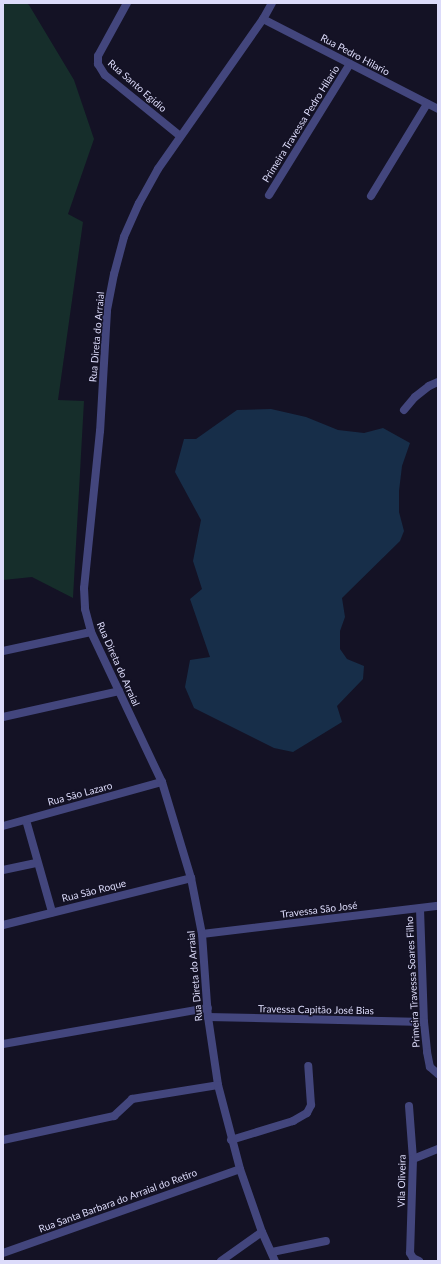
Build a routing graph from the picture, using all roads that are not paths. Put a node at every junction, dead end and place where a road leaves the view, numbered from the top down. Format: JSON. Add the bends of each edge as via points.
{"nodes":[{"id":1,"x":127,"y":3,"type":"edge"},
{"id":2,"x":272,"y":3,"type":"edge"},
{"id":3,"x":263,"y":18,"type":"junction"},
{"id":4,"x":350,"y":64,"type":"junction"},
{"id":5,"x":427,"y":104,"type":"junction"},
{"id":6,"x":438,"y":109,"type":"edge"},
{"id":7,"x":180,"y":136,"type":"junction"},
{"id":8,"x":269,"y":195,"type":"dead end"},
{"id":9,"x":371,"y":196,"type":"dead end"},
{"id":10,"x":438,"y":382,"type":"edge"},
{"id":11,"x":404,"y":410,"type":"dead end"},
{"id":12,"x":91,"y":632,"type":"junction"},
{"id":13,"x":3,"y":651,"type":"edge"},
{"id":14,"x":118,"y":691,"type":"junction"},
{"id":15,"x":3,"y":717,"type":"edge"},
{"id":16,"x":162,"y":782,"type":"junction"},
{"id":17,"x":26,"y":820,"type":"junction"},
{"id":18,"x":3,"y":826,"type":"edge"},
{"id":19,"x":37,"y":863,"type":"junction"},
{"id":20,"x":3,"y":870,"type":"edge"},
{"id":21,"x":191,"y":878,"type":"junction"},
{"id":22,"x":438,"y":906,"type":"edge"},
{"id":23,"x":420,"y":909,"type":"junction"},
{"id":24,"x":52,"y":912,"type":"junction"},
{"id":25,"x":3,"y":925,"type":"edge"},
{"id":26,"x":202,"y":934,"type":"junction"},
{"id":27,"x":208,"y":1008,"type":"junction"},
{"id":28,"x":208,"y":1017,"type":"junction"},
{"id":29,"x":424,"y":1022,"type":"junction"},
{"id":30,"x":3,"y":1044,"type":"edge"},
{"id":31,"x":308,"y":1066,"type":"dead end"},
{"id":32,"x":438,"y":1074,"type":"edge"},
{"id":33,"x":218,"y":1085,"type":"junction"},
{"id":34,"x":409,"y":1106,"type":"dead end"},
{"id":35,"x":3,"y":1140,"type":"edge"},
{"id":36,"x":231,"y":1140,"type":"junction"},
{"id":37,"x":438,"y":1150,"type":"edge"},
{"id":38,"x":413,"y":1159,"type":"junction"},
{"id":39,"x":240,"y":1168,"type":"junction"},
{"id":40,"x":262,"y":1232,"type":"junction"},
{"id":41,"x":326,"y":1241,"type":"dead end"},
{"id":42,"x":272,"y":1252,"type":"junction"},
{"id":43,"x":3,"y":1253,"type":"edge"},
{"id":44,"x":3,"y":1258,"type":"edge"},
{"id":45,"x":4,"y":1261,"type":"edge"},
{"id":46,"x":221,"y":1261,"type":"edge"},
{"id":47,"x":275,"y":1261,"type":"edge"},
{"id":48,"x":419,"y":1261,"type":"edge"}],
"edges":[{"from":1,"to":7,"type":"street","name":"Rua Santo Egidio","via":[[98,56],[98,64],[105,75]]},
{"from":2,"to":3,"type":"street","name":"Rua Direta do Arraial"},
{"from":3,"to":4,"type":"street","name":"Rua Pedro Hilario"},
{"from":3,"to":7,"type":"street","name":"Rua Direta do Arraial"},
{"from":4,"to":5,"type":"street","name":"Rua Pedro Hilario"},
{"from":4,"to":8,"type":"street","name":"Primeira Travessa Pedro Hilario"},
{"from":5,"to":6,"type":"street","name":"Rua Pedro Hilario"},
{"from":5,"to":9,"type":"street"},
{"from":7,"to":12,"type":"street","name":"Rua Direta do Arraial","via":[[158,169],[124,237],[107,311],[100,431],[84,588],[84,608]]},
{"from":10,"to":11,"type":"street","via":[[415,397]]},
{"from":12,"to":13,"type":"street"},
{"from":12,"to":14,"type":"street","name":"Rua Direta do Arraial"},
{"from":14,"to":15,"type":"street"},
{"from":14,"to":16,"type":"street","name":"Rua Direta do Arraial"},
{"from":16,"to":17,"type":"street","name":"Rua São Lazaro"},
{"from":16,"to":21,"type":"street","name":"Rua Direta do Arraial"},
{"from":17,"to":18,"type":"street","name":"Rua São Lazaro"},
{"from":17,"to":19,"type":"street"},
{"from":19,"to":20,"type":"street"},
{"from":19,"to":24,"type":"street"},
{"from":21,"to":24,"type":"street","name":"Rua São Roque"},
{"from":21,"to":26,"type":"street","name":"Rua Direta do Arraial"},
{"from":22,"to":23,"type":"street","name":"Travessa São José"},
{"from":23,"to":26,"type":"street","name":"Travessa São José"},
{"from":23,"to":29,"type":"street","name":"Primeira Travessa Soares Filho"},
{"from":24,"to":25,"type":"street","name":"Rua São Roque"},
{"from":26,"to":27,"type":"street","name":"Rua Direta do Arraial"},
{"from":27,"to":28,"type":"street","name":"Rua Direta do Arraial"},
{"from":27,"to":30,"type":"street"},
{"from":28,"to":29,"type":"street","name":"Travessa Capitão José Bias"},
{"from":28,"to":33,"type":"street","name":"Rua Direta do Arraial"},
{"from":29,"to":32,"type":"street","name":"Primeira Travessa Soares Filho","via":[[430,1067]]},
{"from":31,"to":36,"type":"street","via":[[311,1105],[307,1113],[293,1121]]},
{"from":33,"to":35,"type":"street","via":[[132,1098],[114,1116]]},
{"from":33,"to":36,"type":"street","name":"Rua Direta do Arraial"},
{"from":34,"to":38,"type":"street","name":"Vila Oliveira"},
{"from":36,"to":39,"type":"street","name":"Rua Direta do Arraial"},
{"from":37,"to":38,"type":"street"},
{"from":38,"to":48,"type":"street","name":"Vila Oliveira","via":[[410,1255]]},
{"from":39,"to":40,"type":"street","name":"Rua Direta do Arraial"},
{"from":39,"to":43,"type":"street","name":"Rua Santa Barbara do Arraial do Retiro"},
{"from":40,"to":42,"type":"street","name":"Rua Direta do Arraial"},
{"from":40,"to":46,"type":"street"},
{"from":41,"to":42,"type":"street"},
{"from":42,"to":47,"type":"street","name":"Rua Direta do Arraial"},
{"from":44,"to":45,"type":"street"}]}
